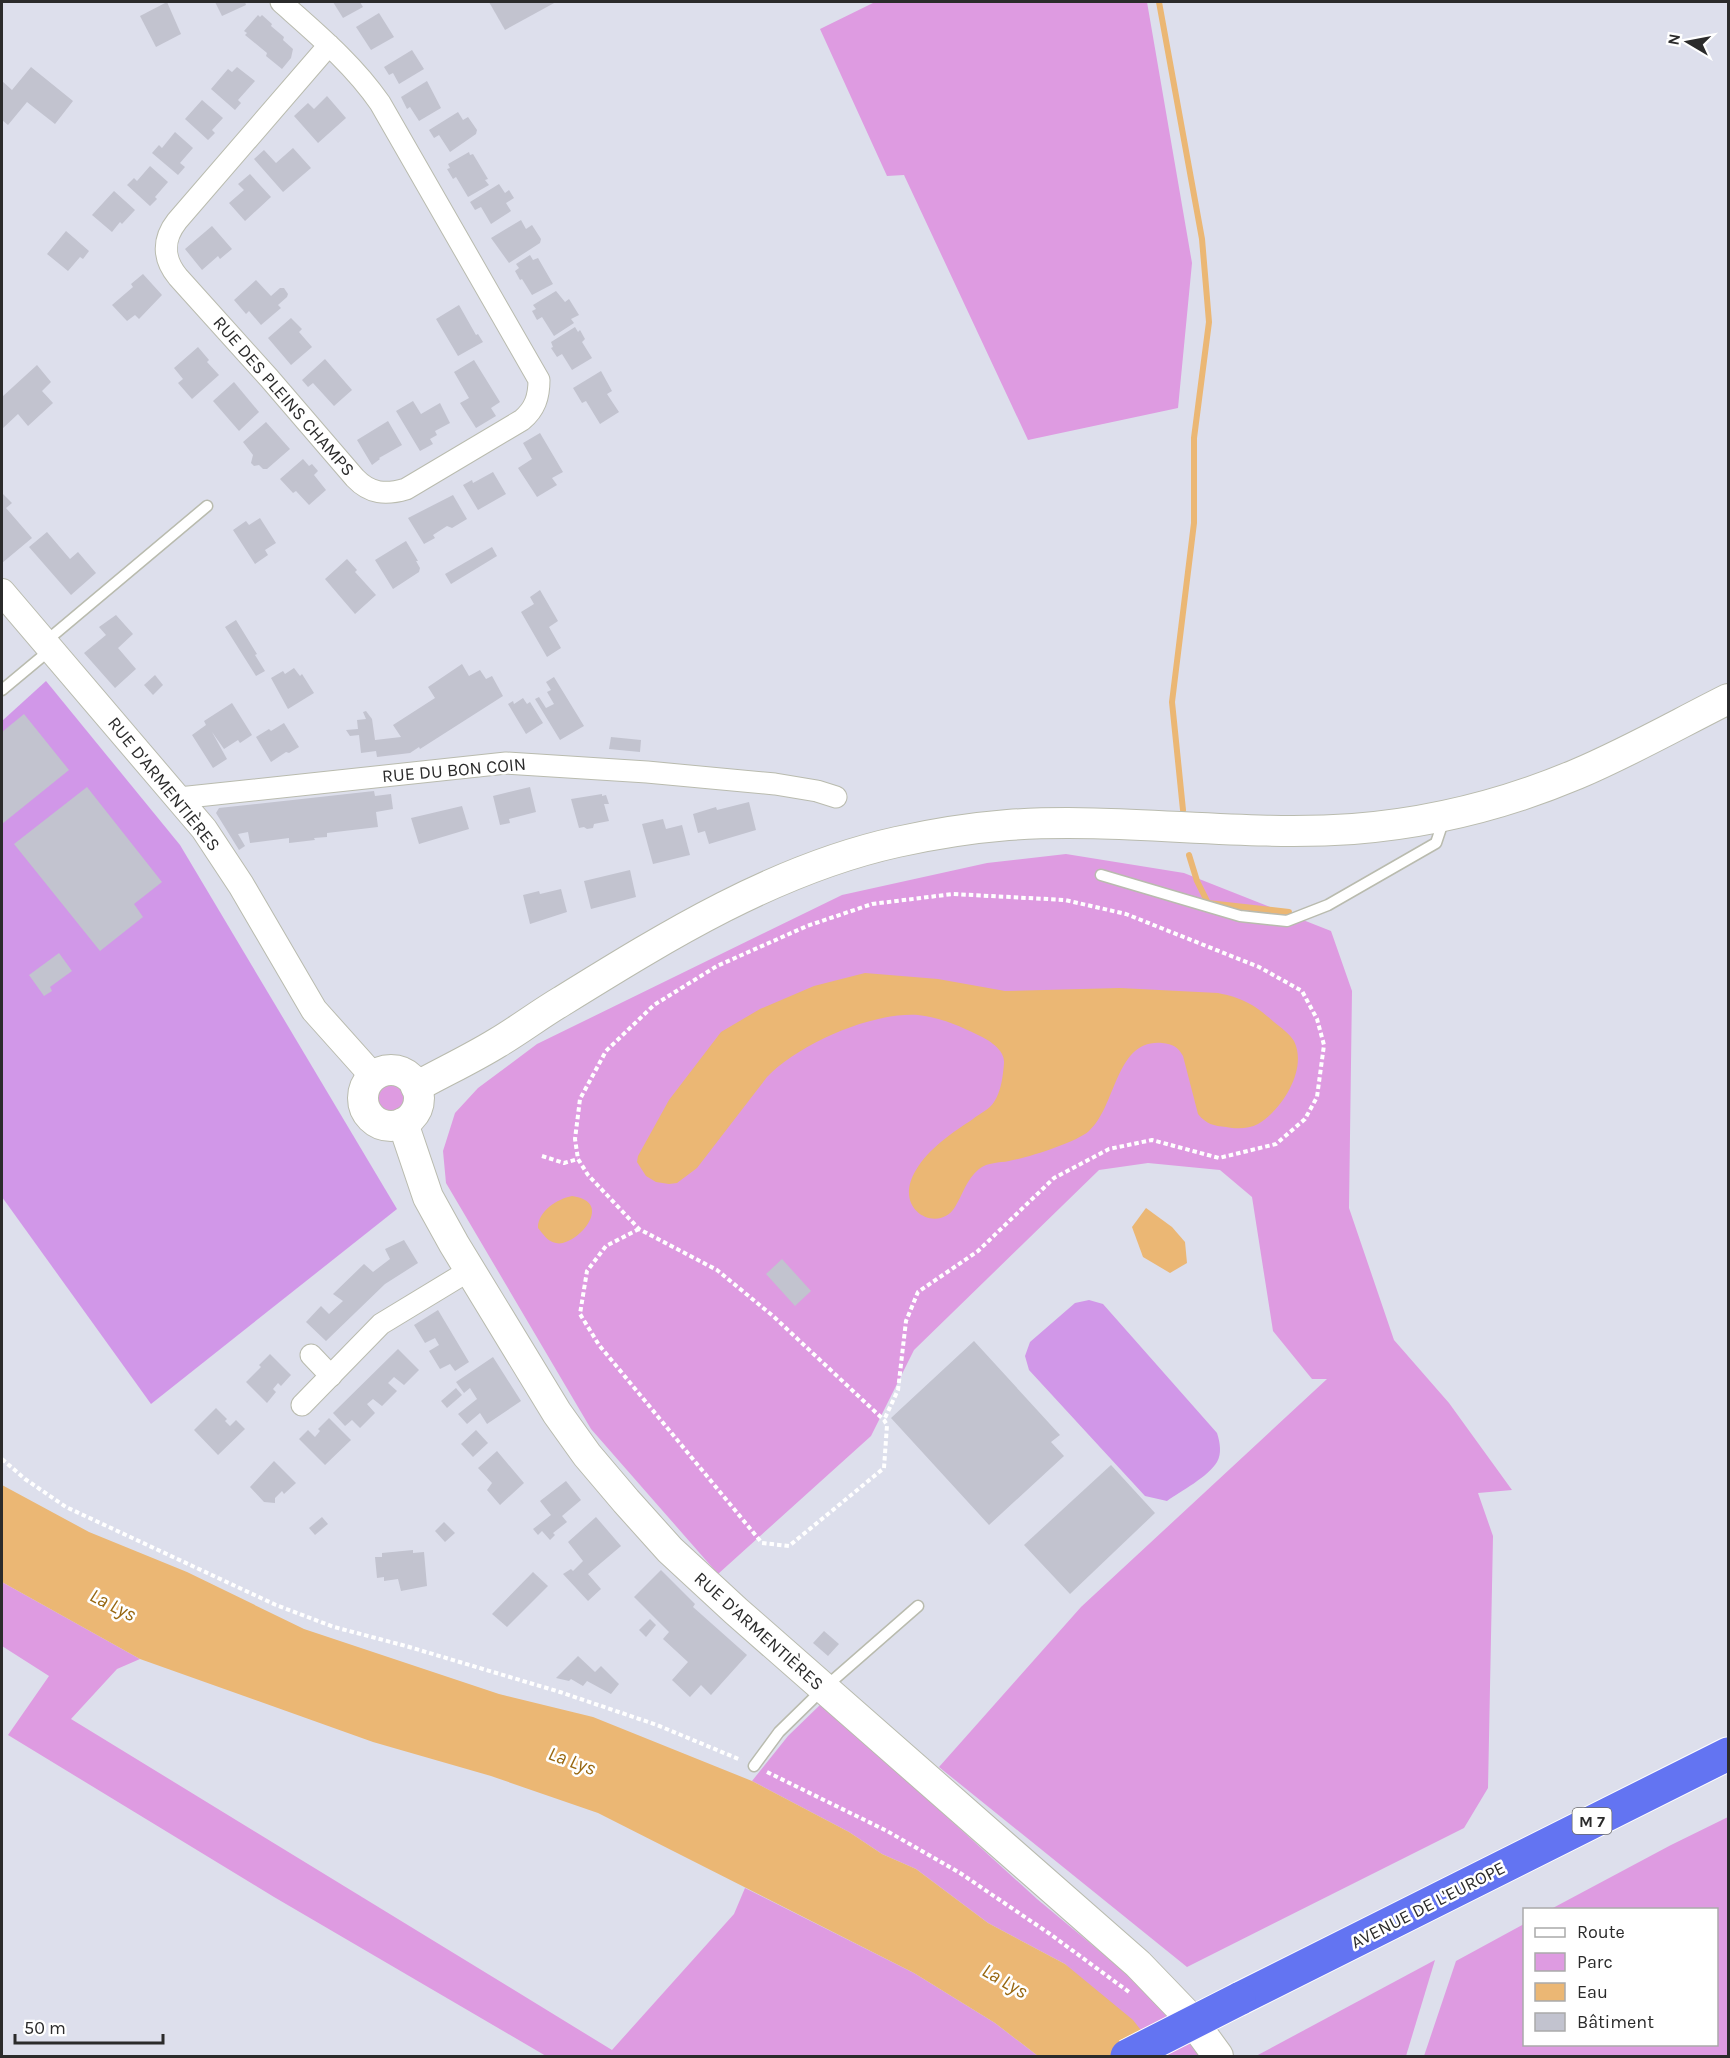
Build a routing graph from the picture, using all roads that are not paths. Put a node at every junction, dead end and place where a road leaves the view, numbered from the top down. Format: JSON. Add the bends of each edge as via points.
{"nodes":[{"id":1,"x":281,"y":2,"type":"edge"},
{"id":2,"x":329,"y":45,"type":"junction"},
{"id":3,"x":207,"y":506,"type":"dead end"},
{"id":4,"x":2,"y":592,"type":"edge"},
{"id":5,"x":48,"y":645,"type":"junction"},
{"id":6,"x":2,"y":690,"type":"edge"},
{"id":7,"x":1728,"y":699,"type":"edge"},
{"id":8,"x":836,"y":797,"type":"dead end"},
{"id":9,"x":179,"y":798,"type":"junction"},
{"id":10,"x":1445,"y":816,"type":"junction"},
{"id":11,"x":1101,"y":875,"type":"dead end"},
{"id":12,"x":374,"y":1076,"type":"junction"},
{"id":13,"x":416,"y":1087,"type":"junction"},
{"id":14,"x":403,"y":1123,"type":"junction"},
{"id":15,"x":470,"y":1270,"type":"junction"},
{"id":16,"x":310,"y":1355,"type":"dead end"},
{"id":17,"x":331,"y":1376,"type":"junction"},
{"id":18,"x":302,"y":1405,"type":"dead end"},
{"id":19,"x":918,"y":1606,"type":"dead end"},
{"id":20,"x":823,"y":1689,"type":"junction"},
{"id":21,"x":1728,"y":1754,"type":"edge"},
{"id":22,"x":754,"y":1766,"type":"road end"},
{"id":23,"x":1127,"y":2056,"type":"edge"},
{"id":24,"x":1218,"y":2056,"type":"edge"}],
"edges":[{"from":1,"to":2,"type":"street","name":"RUE DES PLEINS CHAMPS"},
{"from":2,"to":2,"type":"street","name":"RUE DES PLEINS CHAMPS","via":[[363,79],[380,103],[539,380],[534,407],[522,420],[406,489],[389,493],[367,489],[355,478],[171,269],[166,255],[169,233],[177,221]]},
{"from":3,"to":5,"type":"lane"},
{"from":4,"to":5,"type":"street","name":"RUE D'ARMENTIÈRES"},
{"from":5,"to":6,"type":"lane"},
{"from":5,"to":9,"type":"street","name":"RUE D'ARMENTIÈRES"},
{"from":7,"to":10,"type":"main road","via":[[1576,775]]},
{"from":8,"to":9,"type":"street","name":"RUE DU BON COIN","via":[[775,784],[506,763]]},
{"from":9,"to":12,"type":"street","name":"RUE D'ARMENTIÈRES","via":[[220,850],[314,1010]]},
{"from":10,"to":11,"type":"lane","via":[[1436,843],[1328,905],[1287,921],[1240,916]]},
{"from":10,"to":13,"type":"main road","via":[[1376,827],[1307,831],[1025,825],[928,836],[881,846],[822,864],[721,908],[496,1044]]},
{"from":12,"to":13,"type":"main road","via":[[382,1071],[398,1071]]},
{"from":12,"to":14,"type":"main road","via":[[363,1094],[368,1115],[382,1125]]},
{"from":13,"to":14,"type":"main road","via":[[417,1107]]},
{"from":14,"to":15,"type":"main road","name":"RUE D'ARMENTIÈRES","via":[[428,1197]]},
{"from":15,"to":17,"type":"street","via":[[381,1324]]},
{"from":15,"to":20,"type":"main road","name":"RUE D'ARMENTIÈRES","via":[[557,1413],[600,1471],[670,1550]]},
{"from":16,"to":17,"type":"street"},
{"from":17,"to":18,"type":"street"},
{"from":19,"to":20,"type":"lane"},
{"from":20,"to":22,"type":"lane","via":[[779,1732]]},
{"from":20,"to":24,"type":"main road","name":"RUE D'ARMENTIÈRES","via":[[1138,1964],[1191,2019]]},
{"from":21,"to":23,"type":"highway","name":"AVENUE DE L'EUROPE","number":"M 7","bridge":true}]}
